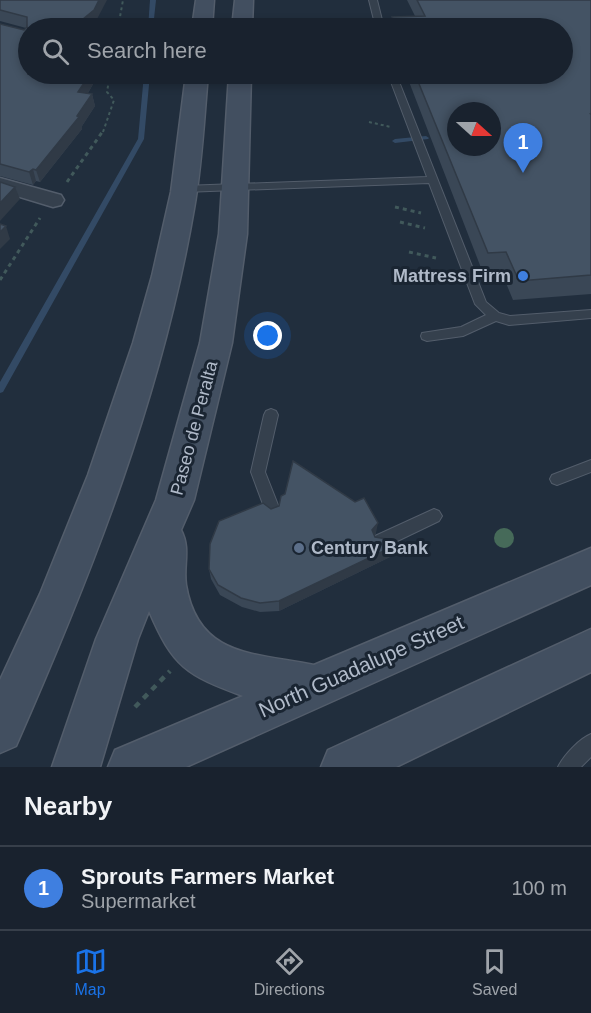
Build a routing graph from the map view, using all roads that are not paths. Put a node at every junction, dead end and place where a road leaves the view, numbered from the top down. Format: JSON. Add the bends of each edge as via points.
{"nodes":[{"id":1,"x":206,"y":0,"type":"edge"},
{"id":2,"x":244,"y":0,"type":"edge"},
{"id":3,"x":373,"y":0,"type":"edge"},
{"id":4,"x":203,"y":18,"type":"edge"},
{"id":5,"x":243,"y":18,"type":"edge"},
{"id":6,"x":378,"y":18,"type":"edge"},
{"id":7,"x":196,"y":84,"type":"edge"},
{"id":8,"x":240,"y":84,"type":"edge"},
{"id":9,"x":396,"y":84,"type":"edge"},
{"id":10,"x":432,"y":180,"type":"junction"},
{"id":11,"x":0,"y":184,"type":"edge"},
{"id":12,"x":236,"y":188,"type":"junction"},
{"id":13,"x":184,"y":189,"type":"junction"},
{"id":14,"x":53,"y":200,"type":"road end"},
{"id":15,"x":591,"y":314,"type":"edge"},
{"id":16,"x":495,"y":316,"type":"junction"},
{"id":17,"x":427,"y":336,"type":"dead end"},
{"id":18,"x":272,"y":415,"type":"dead end"},
{"id":19,"x":591,"y":466,"type":"edge"},
{"id":20,"x":557,"y":479,"type":"dead end"},
{"id":21,"x":175,"y":500,"type":"junction"},
{"id":22,"x":272,"y":510,"type":"edge"},
{"id":23,"x":434,"y":516,"type":"dead end"},
{"id":24,"x":381,"y":542,"type":"edge"},
{"id":25,"x":591,"y":566,"type":"edge"},
{"id":26,"x":591,"y":650,"type":"edge"},
{"id":27,"x":315,"y":687,"type":"junction"},
{"id":28,"x":0,"y":730,"type":"edge"},
{"id":29,"x":591,"y":743,"type":"edge"},
{"id":30,"x":76,"y":767,"type":"edge"},
{"id":31,"x":132,"y":767,"type":"edge"},
{"id":32,"x":345,"y":767,"type":"edge"},
{"id":33,"x":568,"y":767,"type":"edge"}],
"edges":[{"from":1,"to":4,"type":"main road"},
{"from":2,"to":5,"type":"main road"},
{"from":3,"to":6,"type":"lane"},
{"from":7,"to":13,"type":"main road"},
{"from":8,"to":12,"type":"main road","name":"Paseo de Peralta"},
{"from":9,"to":10,"type":"lane"},
{"from":10,"to":12,"type":"lane"},
{"from":10,"to":16,"type":"lane","via":[[481,304]]},
{"from":11,"to":14,"type":"street"},
{"from":12,"to":13,"type":"lane"},
{"from":12,"to":21,"type":"main road","name":"Paseo de Peralta","via":[[227,282],[216,343]]},
{"from":13,"to":28,"type":"main road","via":[[138,383],[77,554]]},
{"from":15,"to":16,"type":"lane","via":[[509,321]]},
{"from":16,"to":17,"type":"lane","via":[[463,331]]},
{"from":18,"to":22,"type":"lane","via":[[258,472]]},
{"from":19,"to":20,"type":"lane"},
{"from":21,"to":27,"type":"main road","via":[[164,586],[176,626],[191,648],[228,671],[250,678]]},
{"from":21,"to":30,"type":"main road","name":"Paseo de Peralta","via":[[117,639]]},
{"from":23,"to":24,"type":"lane"},
{"from":25,"to":27,"type":"main road","name":"North Guadalupe Street"},
{"from":26,"to":32,"type":"main road"},
{"from":27,"to":31,"type":"main road","name":"North Guadalupe Street"},
{"from":29,"to":33,"type":"lane"}]}
